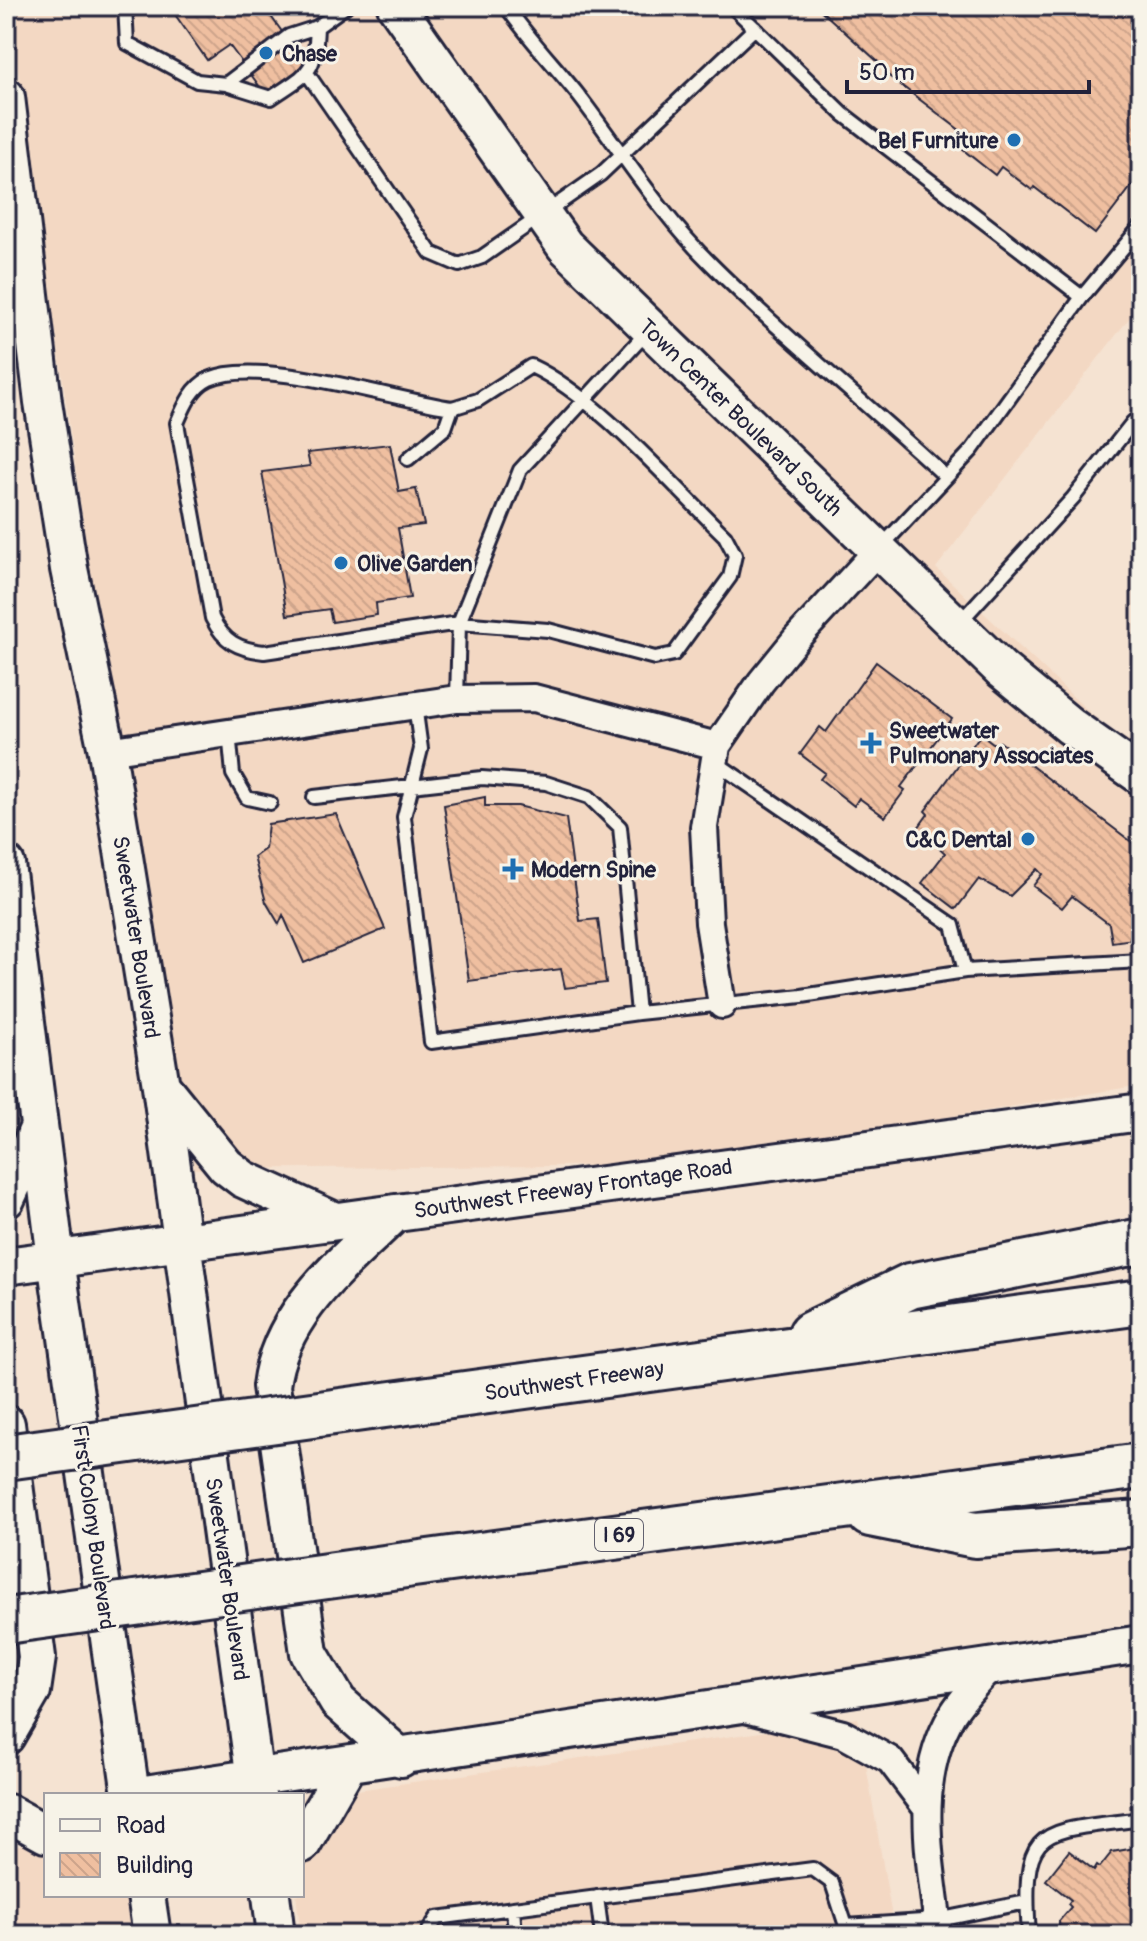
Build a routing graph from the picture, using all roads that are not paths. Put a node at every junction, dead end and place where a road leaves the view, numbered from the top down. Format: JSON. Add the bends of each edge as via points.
{"nodes":[{"id":1,"x":125,"y":6,"type":"edge"},
{"id":2,"x":346,"y":6,"type":"edge"},
{"id":3,"x":396,"y":6,"type":"edge"},
{"id":4,"x":506,"y":6,"type":"edge"},
{"id":5,"x":732,"y":6,"type":"edge"},
{"id":6,"x":317,"y":27,"type":"junction"},
{"id":7,"x":755,"y":28,"type":"junction"},
{"id":8,"x":307,"y":73,"type":"junction"},
{"id":9,"x":226,"y":84,"type":"junction"},
{"id":10,"x":6,"y":97,"type":"edge"},
{"id":11,"x":621,"y":157,"type":"junction"},
{"id":12,"x":544,"y":217,"type":"junction"},
{"id":13,"x":1141,"y":226,"type":"edge"},
{"id":14,"x":1082,"y":297,"type":"junction"},
{"id":15,"x":649,"y":330,"type":"junction"},
{"id":16,"x":584,"y":400,"type":"junction"},
{"id":17,"x":452,"y":408,"type":"junction"},
{"id":18,"x":1141,"y":429,"type":"edge"},
{"id":19,"x":408,"y":459,"type":"dead end"},
{"id":20,"x":946,"y":477,"type":"junction"},
{"id":21,"x":879,"y":549,"type":"junction"},
{"id":22,"x":459,"y":623,"type":"junction"},
{"id":23,"x":957,"y":626,"type":"junction"},
{"id":24,"x":457,"y":699,"type":"junction"},
{"id":25,"x":415,"y":705,"type":"junction"},
{"id":26,"x":229,"y":732,"type":"junction"},
{"id":27,"x":107,"y":751,"type":"junction"},
{"id":28,"x":716,"y":754,"type":"junction"},
{"id":29,"x":1141,"y":776,"type":"edge"},
{"id":30,"x":411,"y":786,"type":"junction"},
{"id":31,"x":314,"y":797,"type":"dead end"},
{"id":32,"x":270,"y":803,"type":"dead end"},
{"id":33,"x":6,"y":864,"type":"edge"},
{"id":34,"x":1141,"y":961,"type":"edge"},
{"id":35,"x":965,"y":971,"type":"junction"},
{"id":36,"x":722,"y":1005,"type":"junction"},
{"id":37,"x":638,"y":1013,"type":"junction"},
{"id":38,"x":161,"y":1086,"type":"junction"},
{"id":39,"x":1141,"y":1112,"type":"edge"},
{"id":40,"x":39,"y":1127,"type":"junction"},
{"id":41,"x":6,"y":1199,"type":"edge"},
{"id":42,"x":395,"y":1213,"type":"junction"},
{"id":43,"x":335,"y":1221,"type":"junction"},
{"id":44,"x":1141,"y":1241,"type":"edge"},
{"id":45,"x":181,"y":1242,"type":"junction"},
{"id":46,"x":56,"y":1259,"type":"junction"},
{"id":47,"x":6,"y":1266,"type":"edge"},
{"id":48,"x":1141,"y":1302,"type":"edge"},
{"id":49,"x":775,"y":1352,"type":"junction"},
{"id":50,"x":6,"y":1424,"type":"edge"},
{"id":51,"x":6,"y":1457,"type":"edge"},
{"id":52,"x":1141,"y":1466,"type":"edge"},
{"id":53,"x":832,"y":1507,"type":"junction"},
{"id":54,"x":1141,"y":1523,"type":"edge"},
{"id":55,"x":6,"y":1621,"type":"edge"},
{"id":56,"x":1141,"y":1644,"type":"edge"},
{"id":57,"x":991,"y":1667,"type":"junction"},
{"id":58,"x":735,"y":1707,"type":"junction"},
{"id":59,"x":6,"y":1736,"type":"edge"},
{"id":60,"x":401,"y":1758,"type":"junction"},
{"id":61,"x":347,"y":1766,"type":"junction"},
{"id":62,"x":256,"y":1788,"type":"edge"},
{"id":63,"x":131,"y":1793,"type":"edge"},
{"id":64,"x":172,"y":1793,"type":"edge"},
{"id":65,"x":925,"y":1806,"type":"junction"},
{"id":66,"x":44,"y":1808,"type":"edge"},
{"id":67,"x":7,"y":1813,"type":"edge"},
{"id":68,"x":1141,"y":1819,"type":"edge"},
{"id":69,"x":44,"y":1833,"type":"edge"},
{"id":70,"x":304,"y":1841,"type":"edge"},
{"id":71,"x":597,"y":1897,"type":"junction"},
{"id":72,"x":1027,"y":1902,"type":"junction"},
{"id":73,"x":513,"y":1908,"type":"junction"},
{"id":74,"x":938,"y":1928,"type":"edge"},
{"id":75,"x":847,"y":1931,"type":"edge"},
{"id":76,"x":426,"y":1935,"type":"edge"},
{"id":77,"x":515,"y":1935,"type":"edge"},
{"id":78,"x":602,"y":1935,"type":"edge"},
{"id":79,"x":1029,"y":1935,"type":"edge"}],
"edges":[{"from":1,"to":9,"type":"lane","via":[[127,43],[197,81]]},
{"from":2,"to":6,"type":"lane"},
{"from":3,"to":12,"type":"main road","name":"Town Center Boulevard South"},
{"from":4,"to":11,"type":"lane"},
{"from":5,"to":7,"type":"lane"},
{"from":6,"to":8,"type":"lane","via":[[315,61]]},
{"from":6,"to":9,"type":"lane","via":[[289,36]]},
{"from":7,"to":11,"type":"lane"},
{"from":7,"to":14,"type":"lane","via":[[843,114]]},
{"from":8,"to":9,"type":"lane","via":[[271,98]]},
{"from":8,"to":12,"type":"lane","via":[[431,253],[459,265],[482,257]]},
{"from":10,"to":27,"type":"main road","name":"Sweetwater Boulevard","via":[[43,402],[69,569]]},
{"from":11,"to":12,"type":"lane"},
{"from":11,"to":20,"type":"lane","via":[[708,261]]},
{"from":12,"to":15,"type":"main road","name":"Town Center Boulevard South","via":[[565,246]]},
{"from":13,"to":14,"type":"lane"},
{"from":14,"to":20,"type":"lane","via":[[972,450]]},
{"from":15,"to":16,"type":"lane"},
{"from":15,"to":21,"type":"main road","name":"Town Center Boulevard South"},
{"from":16,"to":17,"type":"lane","via":[[531,366],[478,400]]},
{"from":16,"to":22,"type":"lane","via":[[520,470]]},
{"from":16,"to":22,"type":"lane","via":[[725,536],[735,555],[730,577],[674,654],[655,658],[548,630]]},
{"from":17,"to":19,"type":"lane","via":[[445,428]]},
{"from":17,"to":22,"type":"lane","via":[[280,374],[238,375],[209,379],[187,399],[177,423],[212,618],[221,636],[241,650],[264,652]]},
{"from":18,"to":23,"type":"lane","via":[[1133,422],[1073,498]]},
{"from":20,"to":21,"type":"lane"},
{"from":21,"to":23,"type":"main road","name":"Town Center Boulevard South"},
{"from":21,"to":28,"type":"street","via":[[761,682]]},
{"from":22,"to":24,"type":"lane"},
{"from":23,"to":29,"type":"main road","name":"Town Center Boulevard South","via":[[1070,726]]},
{"from":24,"to":25,"type":"street"},
{"from":24,"to":28,"type":"street","via":[[534,698]]},
{"from":25,"to":26,"type":"street"},
{"from":25,"to":30,"type":"lane","via":[[421,749]]},
{"from":26,"to":27,"type":"street"},
{"from":26,"to":32,"type":"lane","via":[[233,774],[247,798]]},
{"from":27,"to":38,"type":"main road","name":"Sweetwater Boulevard"},
{"from":28,"to":35,"type":"lane","via":[[953,925]]},
{"from":28,"to":36,"type":"street","via":[[704,827],[709,923]]},
{"from":30,"to":31,"type":"lane"},
{"from":30,"to":37,"type":"lane","via":[[482,778],[546,783],[589,797],[620,827]]},
{"from":30,"to":37,"type":"lane","via":[[404,817],[431,1042]]},
{"from":33,"to":40,"type":"main road"},
{"from":34,"to":35,"type":"lane"},
{"from":35,"to":36,"type":"lane"},
{"from":36,"to":37,"type":"lane"},
{"from":38,"to":43,"type":"main road","via":[[226,1166]]},
{"from":38,"to":45,"type":"main road","name":"Sweetwater Boulevard"},
{"from":39,"to":42,"type":"main road","name":"Southwest Freeway Frontage Road"},
{"from":40,"to":41,"type":"main road"},
{"from":40,"to":46,"type":"main road"},
{"from":42,"to":43,"type":"main road","name":"Southwest Freeway Frontage Road"},
{"from":42,"to":60,"type":"main road","via":[[301,1308],[280,1346],[271,1386],[309,1653],[338,1702]]},
{"from":43,"to":45,"type":"main road","name":"Southwest Freeway Frontage Road"},
{"from":44,"to":49,"type":"highway","via":[[910,1286]]},
{"from":45,"to":46,"type":"main road","name":"Southwest Freeway Frontage Road"},
{"from":45,"to":62,"type":"main road","name":"Sweetwater Boulevard"},
{"from":46,"to":47,"type":"main road","name":"Southwest Freeway Frontage Road"},
{"from":46,"to":63,"type":"main road","name":"First Colony Boulevard"},
{"from":48,"to":49,"type":"highway","name":"Southwest Freeway"},
{"from":49,"to":51,"type":"highway","name":"Southwest Freeway","bridge":true},
{"from":50,"to":59,"type":"main road","via":[[37,1657],[32,1691]]},
{"from":52,"to":53,"type":"highway","number":"I 69"},
{"from":53,"to":54,"type":"highway","via":[[975,1535]]},
{"from":53,"to":55,"type":"highway","number":"I 69","bridge":true},
{"from":56,"to":57,"type":"main road"},
{"from":57,"to":58,"type":"main road"},
{"from":57,"to":65,"type":"street","via":[[943,1732]]},
{"from":58,"to":60,"type":"main road"},
{"from":58,"to":65,"type":"street","via":[[843,1734],[890,1760]]},
{"from":60,"to":61,"type":"main road"},
{"from":61,"to":62,"type":"main road"},
{"from":61,"to":70,"type":"main road"},
{"from":62,"to":64,"type":"main road"},
{"from":65,"to":74,"type":"street"},
{"from":66,"to":67,"type":"main road"},
{"from":67,"to":69,"type":"main road"},
{"from":68,"to":72,"type":"lane","via":[[1053,1831],[1030,1854]]},
{"from":71,"to":73,"type":"lane"},
{"from":71,"to":75,"type":"lane","via":[[813,1869],[832,1883]]},
{"from":71,"to":78,"type":"lane"},
{"from":72,"to":74,"type":"lane"},
{"from":72,"to":79,"type":"lane"},
{"from":73,"to":76,"type":"lane","via":[[437,1918]]},
{"from":73,"to":77,"type":"lane"},
{"from":74,"to":75,"type":"lane"}]}
